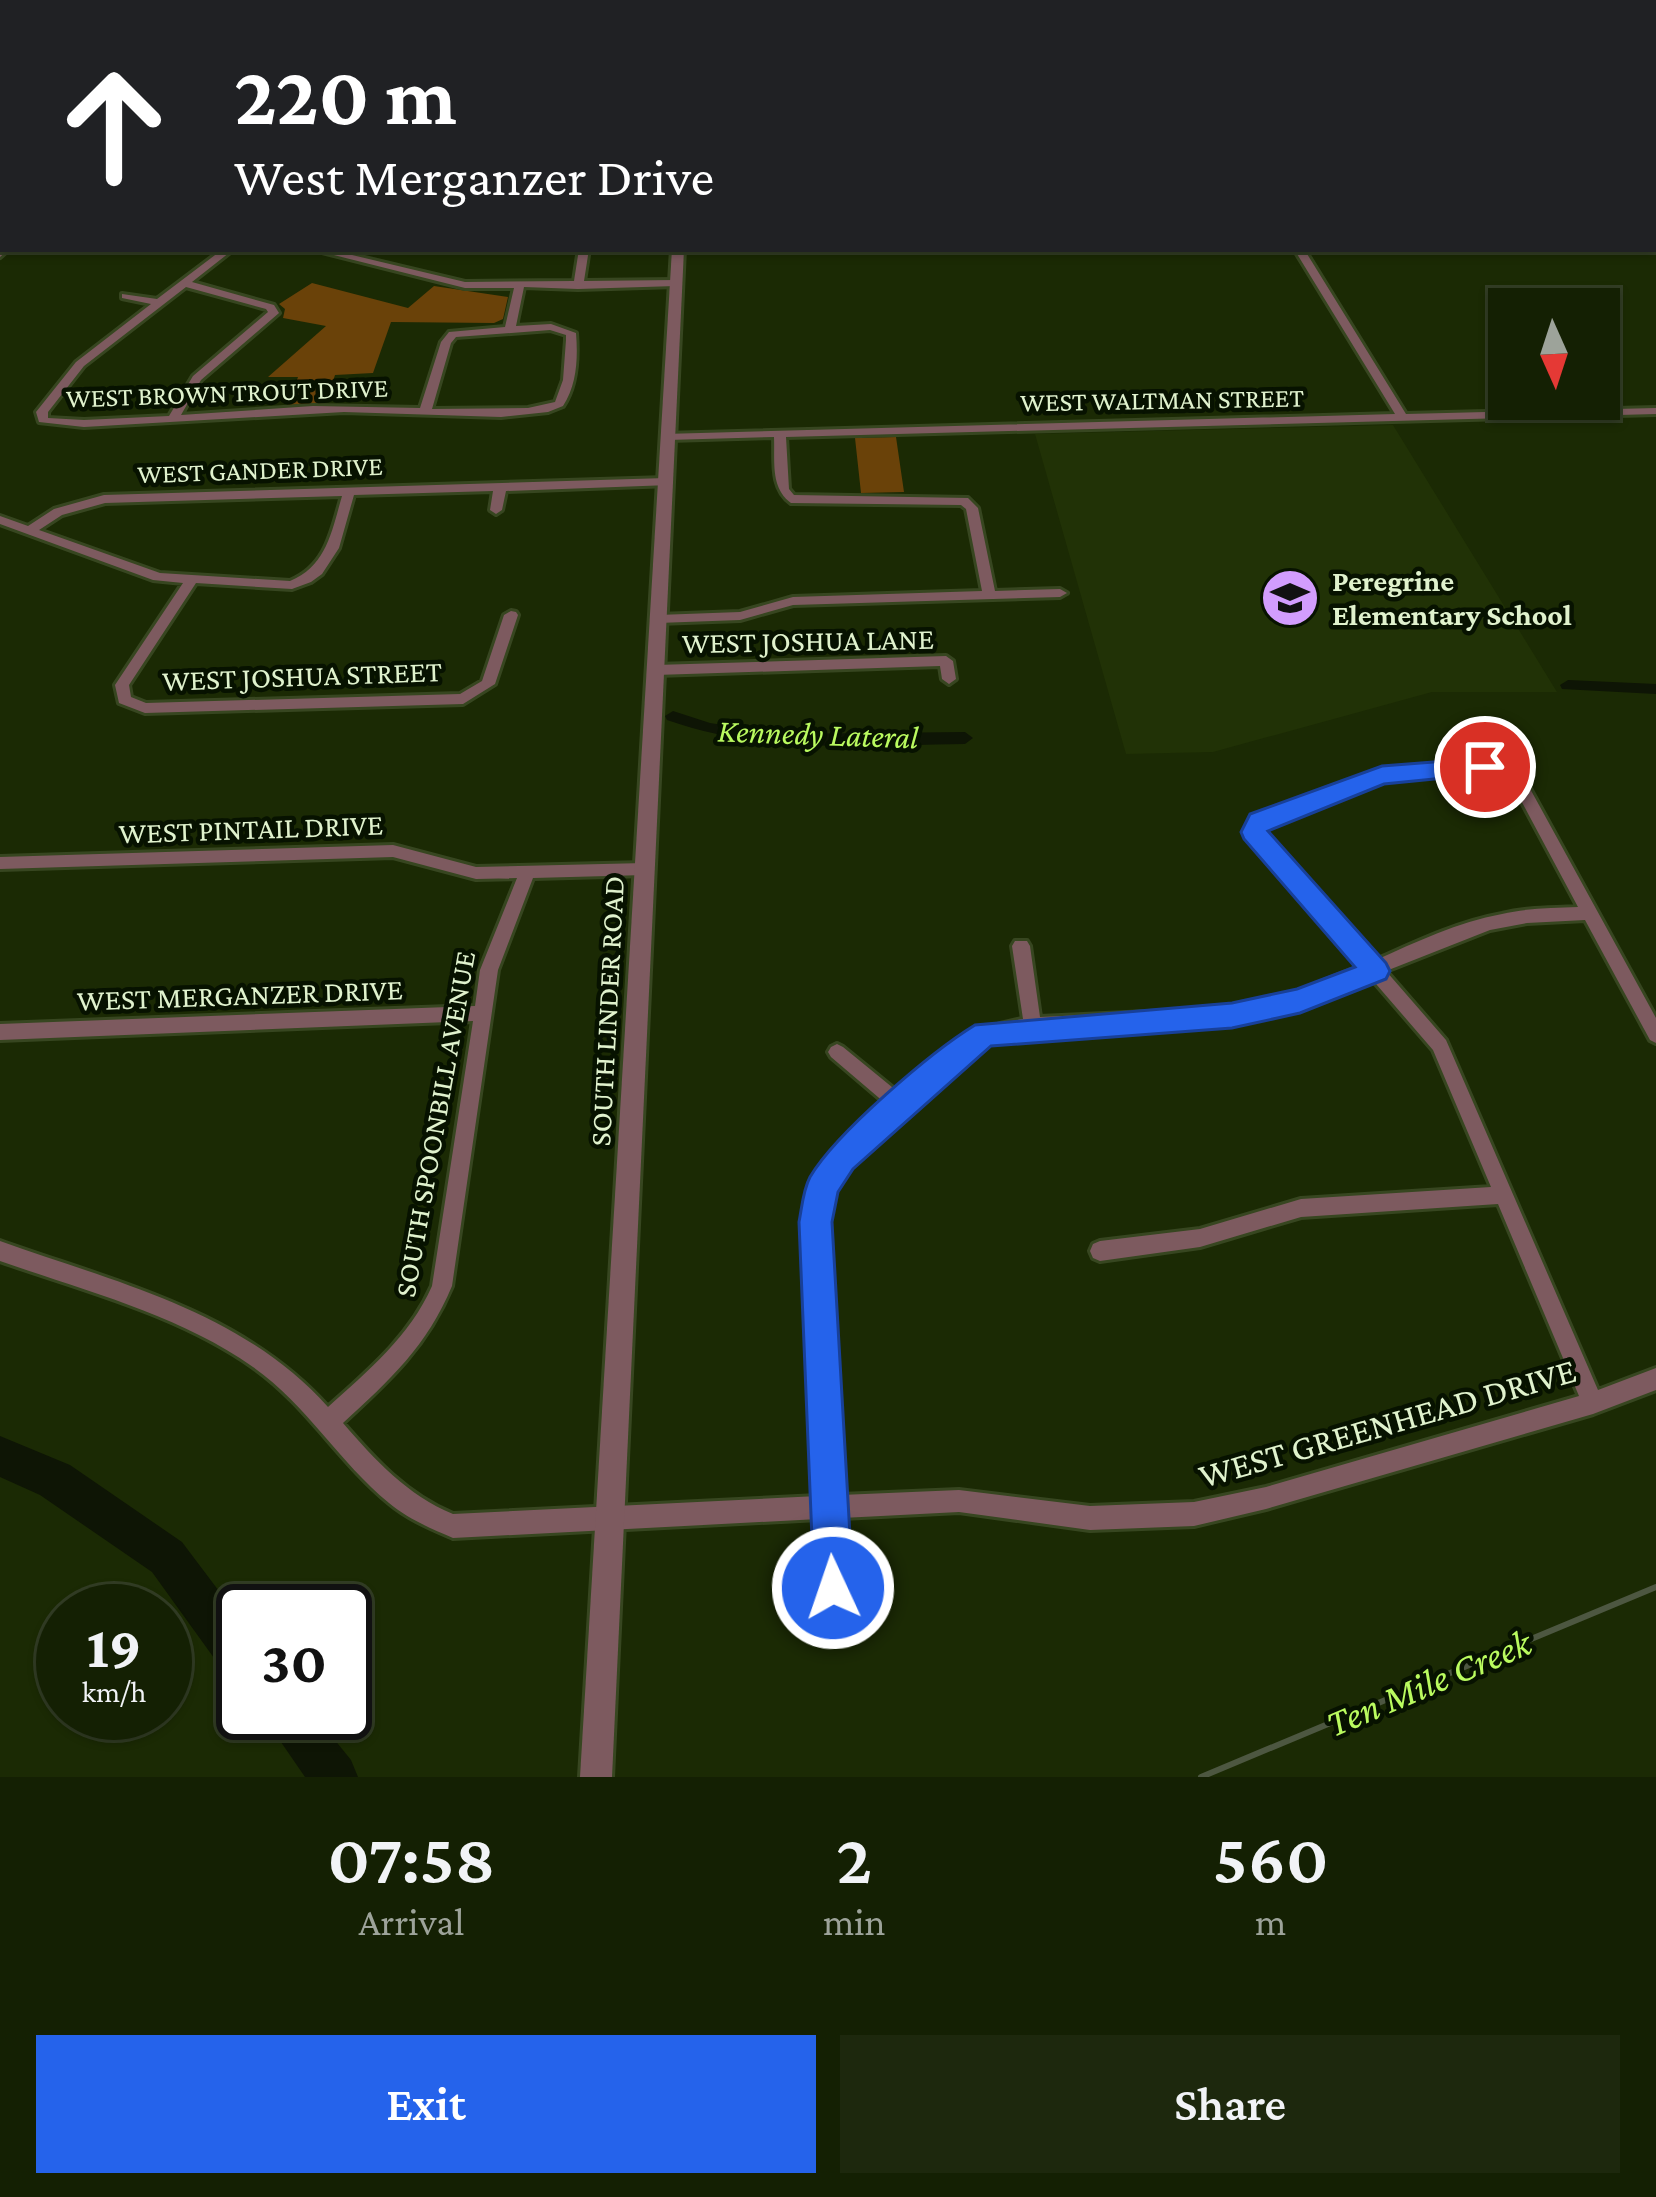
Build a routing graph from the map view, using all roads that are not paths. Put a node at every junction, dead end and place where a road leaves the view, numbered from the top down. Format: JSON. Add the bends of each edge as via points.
{"nodes":[{"id":1,"x":225,"y":252,"type":"edge"},
{"id":2,"x":327,"y":252,"type":"edge"},
{"id":3,"x":584,"y":252,"type":"edge"},
{"id":4,"x":678,"y":252,"type":"edge"},
{"id":5,"x":1301,"y":252,"type":"edge"},
{"id":6,"x":676,"y":283,"type":"junction"},
{"id":7,"x":188,"y":284,"type":"junction"},
{"id":8,"x":578,"y":286,"type":"junction"},
{"id":9,"x":519,"y":287,"type":"junction"},
{"id":10,"x":127,"y":296,"type":"dead end"},
{"id":11,"x":161,"y":303,"type":"junction"},
{"id":12,"x":510,"y":328,"type":"junction"},
{"id":13,"x":1656,"y":411,"type":"edge"},
{"id":14,"x":425,"y":412,"type":"junction"},
{"id":15,"x":1403,"y":418,"type":"junction"},
{"id":16,"x":172,"y":420,"type":"junction"},
{"id":17,"x":780,"y":433,"type":"junction"},
{"id":18,"x":668,"y":436,"type":"junction"},
{"id":19,"x":666,"y":482,"type":"junction"},
{"id":20,"x":500,"y":487,"type":"junction"},
{"id":21,"x":349,"y":491,"type":"junction"},
{"id":22,"x":496,"y":510,"type":"dead end"},
{"id":23,"x":0,"y":520,"type":"edge"},
{"id":24,"x":29,"y":531,"type":"junction"},
{"id":25,"x":191,"y":581,"type":"junction"},
{"id":26,"x":1060,"y":593,"type":"dead end"},
{"id":27,"x":989,"y":596,"type":"junction"},
{"id":28,"x":511,"y":615,"type":"dead end"},
{"id":29,"x":658,"y":619,"type":"junction"},
{"id":30,"x":656,"y":670,"type":"junction"},
{"id":31,"x":950,"y":679,"type":"dead end"},
{"id":32,"x":0,"y":863,"type":"edge"},
{"id":33,"x":645,"y":869,"type":"junction"},
{"id":34,"x":526,"y":873,"type":"junction"},
{"id":35,"x":1590,"y":914,"type":"junction"},
{"id":36,"x":1021,"y":946,"type":"dead end"},
{"id":37,"x":1376,"y":971,"type":"junction"},
{"id":38,"x":482,"y":1013,"type":"junction"},
{"id":39,"x":1033,"y":1027,"type":"junction"},
{"id":40,"x":0,"y":1032,"type":"edge"},
{"id":41,"x":1656,"y":1035,"type":"edge"},
{"id":42,"x":837,"y":1052,"type":"dead end"},
{"id":43,"x":901,"y":1105,"type":"junction"},
{"id":44,"x":1505,"y":1195,"type":"junction"},
{"id":45,"x":1100,"y":1250,"type":"dead end"},
{"id":46,"x":0,"y":1251,"type":"edge"},
{"id":47,"x":1656,"y":1379,"type":"edge"},
{"id":48,"x":1593,"y":1402,"type":"junction"},
{"id":49,"x":329,"y":1421,"type":"junction"},
{"id":50,"x":830,"y":1508,"type":"junction"},
{"id":51,"x":610,"y":1520,"type":"junction"},
{"id":52,"x":836,"y":1632,"type":"dead end"},
{"id":53,"x":596,"y":1777,"type":"edge"}],
"edges":[{"from":1,"to":7,"type":"street"},
{"from":2,"to":9,"type":"street","via":[[442,282]]},
{"from":3,"to":8,"type":"street"},
{"from":4,"to":6,"type":"street","name":"SOUTH LINDER ROAD"},
{"from":5,"to":15,"type":"street"},
{"from":6,"to":8,"type":"street"},
{"from":6,"to":18,"type":"street","name":"SOUTH LINDER ROAD"},
{"from":7,"to":11,"type":"street"},
{"from":7,"to":16,"type":"street","via":[[274,313],[197,378]]},
{"from":8,"to":9,"type":"street"},
{"from":9,"to":12,"type":"street"},
{"from":10,"to":11,"type":"street"},
{"from":11,"to":16,"type":"street","name":"WEST BROWN TROUT DRIVE","via":[[69,374],[41,412],[43,420]]},
{"from":12,"to":14,"type":"street","via":[[453,334]]},
{"from":12,"to":14,"type":"street","name":"WEST BROWN TROUT DRIVE","via":[[566,330],[572,337],[557,406]]},
{"from":13,"to":15,"type":"street","name":"WEST WALTMAN STREET"},
{"from":14,"to":16,"type":"street","name":"WEST BROWN TROUT DRIVE","via":[[324,409]]},
{"from":15,"to":17,"type":"street","name":"WEST WALTMAN STREET"},
{"from":17,"to":18,"type":"street","name":"WEST WALTMAN STREET"},
{"from":17,"to":27,"type":"street","via":[[783,490],[791,499],[964,501]]},
{"from":18,"to":19,"type":"street","name":"SOUTH LINDER ROAD"},
{"from":19,"to":20,"type":"street","name":"WEST GANDER DRIVE"},
{"from":19,"to":29,"type":"street","name":"SOUTH LINDER ROAD"},
{"from":20,"to":21,"type":"street","name":"WEST GANDER DRIVE"},
{"from":20,"to":22,"type":"street"},
{"from":21,"to":24,"type":"street","name":"WEST GANDER DRIVE","via":[[104,499],[58,512]]},
{"from":21,"to":25,"type":"street","via":[[328,562],[310,580]]},
{"from":23,"to":24,"type":"street"},
{"from":24,"to":25,"type":"street"},
{"from":25,"to":28,"type":"street","name":"WEST JOSHUA STREET","via":[[122,685],[124,700],[145,708],[442,701],[482,691]]},
{"from":26,"to":27,"type":"street"},
{"from":27,"to":29,"type":"street","via":[[794,601],[740,616]]},
{"from":29,"to":30,"type":"street","name":"SOUTH LINDER ROAD"},
{"from":30,"to":31,"type":"street","name":"WEST JOSHUA LANE","via":[[946,661]]},
{"from":30,"to":33,"type":"street","name":"SOUTH LINDER ROAD"},
{"from":32,"to":34,"type":"street","name":"WEST PINTAIL DRIVE","via":[[392,851],[476,873]]},
{"from":33,"to":34,"type":"street","name":"WEST PINTAIL DRIVE"},
{"from":33,"to":51,"type":"street","name":"SOUTH LINDER ROAD"},
{"from":34,"to":38,"type":"street","name":"SOUTH SPOONBILL AVENUE","via":[[494,954]]},
{"from":35,"to":37,"type":"street","via":[[1491,923]]},
{"from":35,"to":37,"type":"street","via":[[1523,788],[1501,771],[1382,775],[1260,821],[1260,844]]},
{"from":35,"to":41,"type":"street"},
{"from":36,"to":39,"type":"street"},
{"from":37,"to":39,"type":"street","via":[[1232,1016]]},
{"from":37,"to":44,"type":"street","via":[[1440,1045]]},
{"from":38,"to":40,"type":"street","name":"WEST MERGANZER DRIVE"},
{"from":38,"to":49,"type":"street","name":"SOUTH SPOONBILL AVENUE","via":[[434,1310],[401,1354]]},
{"from":39,"to":43,"type":"street","via":[[986,1034]]},
{"from":42,"to":43,"type":"street"},
{"from":43,"to":50,"type":"street","via":[[822,1186],[816,1222]]},
{"from":44,"to":45,"type":"street","via":[[1301,1208],[1200,1238]]},
{"from":44,"to":48,"type":"street"},
{"from":46,"to":49,"type":"street","name":"WEST GREENHEAD DRIVE","via":[[200,1325],[260,1358]]},
{"from":47,"to":48,"type":"street","name":"WEST GREENHEAD DRIVE"},
{"from":48,"to":50,"type":"street","name":"WEST GREENHEAD DRIVE","via":[[1194,1514],[1090,1518],[959,1502]]},
{"from":49,"to":51,"type":"street","name":"WEST GREENHEAD DRIVE","via":[[405,1505],[428,1519],[482,1527]]},
{"from":50,"to":51,"type":"street","name":"WEST GREENHEAD DRIVE"},
{"from":50,"to":52,"type":"street"},
{"from":51,"to":53,"type":"street","name":"SOUTH LINDER ROAD"}]}
